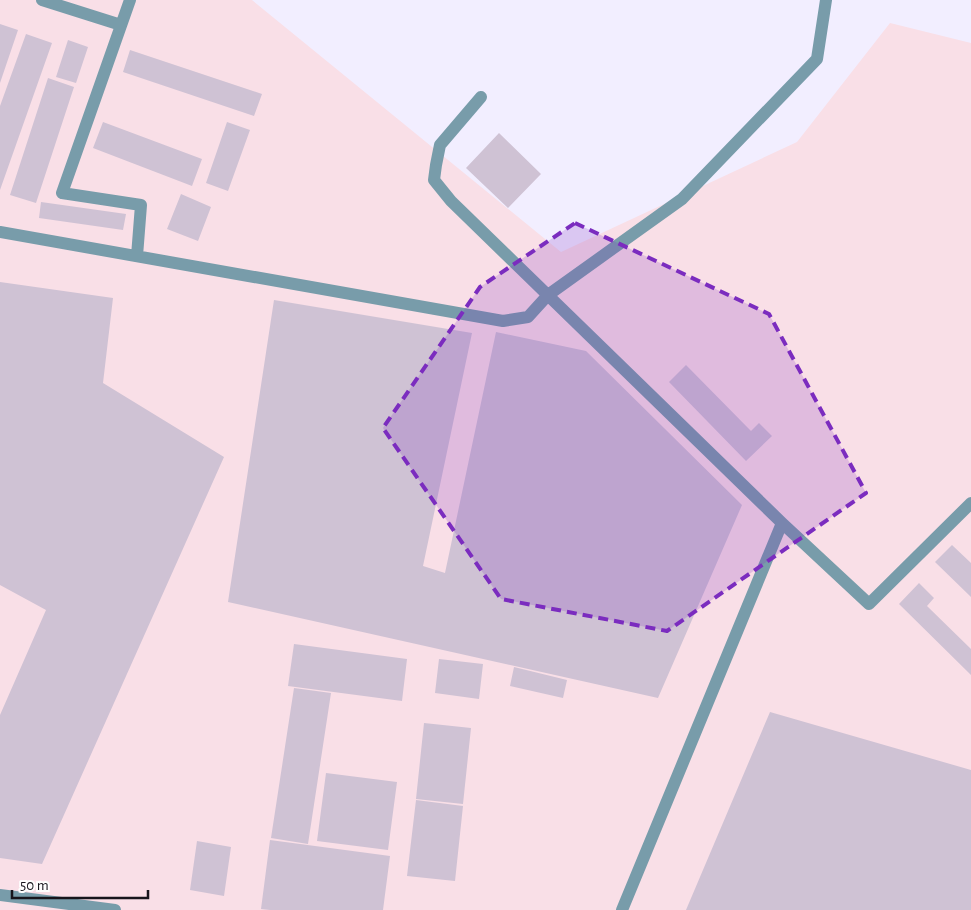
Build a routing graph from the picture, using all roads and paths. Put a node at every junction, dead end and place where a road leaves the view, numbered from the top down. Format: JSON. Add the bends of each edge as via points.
{"nodes":[{"id":1,"x":42,"y":0,"type":"edge"},
{"id":2,"x":130,"y":0,"type":"edge"},
{"id":3,"x":826,"y":0,"type":"edge"},
{"id":4,"x":121,"y":25,"type":"junction"},
{"id":5,"x":482,"y":97,"type":"dead end"},
{"id":6,"x":0,"y":232,"type":"edge"},
{"id":7,"x":137,"y":256,"type":"junction"},
{"id":8,"x":548,"y":295,"type":"junction"},
{"id":9,"x":971,"y":503,"type":"edge"},
{"id":10,"x":782,"y":523,"type":"junction"},
{"id":11,"x":0,"y":895,"type":"edge"},
{"id":12,"x":115,"y":910,"type":"edge"},
{"id":13,"x":622,"y":910,"type":"edge"}],
"edges":[{"from":1,"to":4,"type":"street"},
{"from":2,"to":4,"type":"street"},
{"from":3,"to":8,"type":"street","via":[[817,59],[682,199]]},
{"from":4,"to":7,"type":"street","via":[[62,193],[141,205]]},
{"from":5,"to":8,"type":"street","via":[[440,145],[434,180],[451,201]]},
{"from":6,"to":7,"type":"street"},
{"from":7,"to":8,"type":"street","via":[[503,321],[528,317]]},
{"from":8,"to":10,"type":"street"},
{"from":9,"to":10,"type":"street","via":[[869,604]]},
{"from":10,"to":13,"type":"street"},
{"from":11,"to":12,"type":"street"}]}
